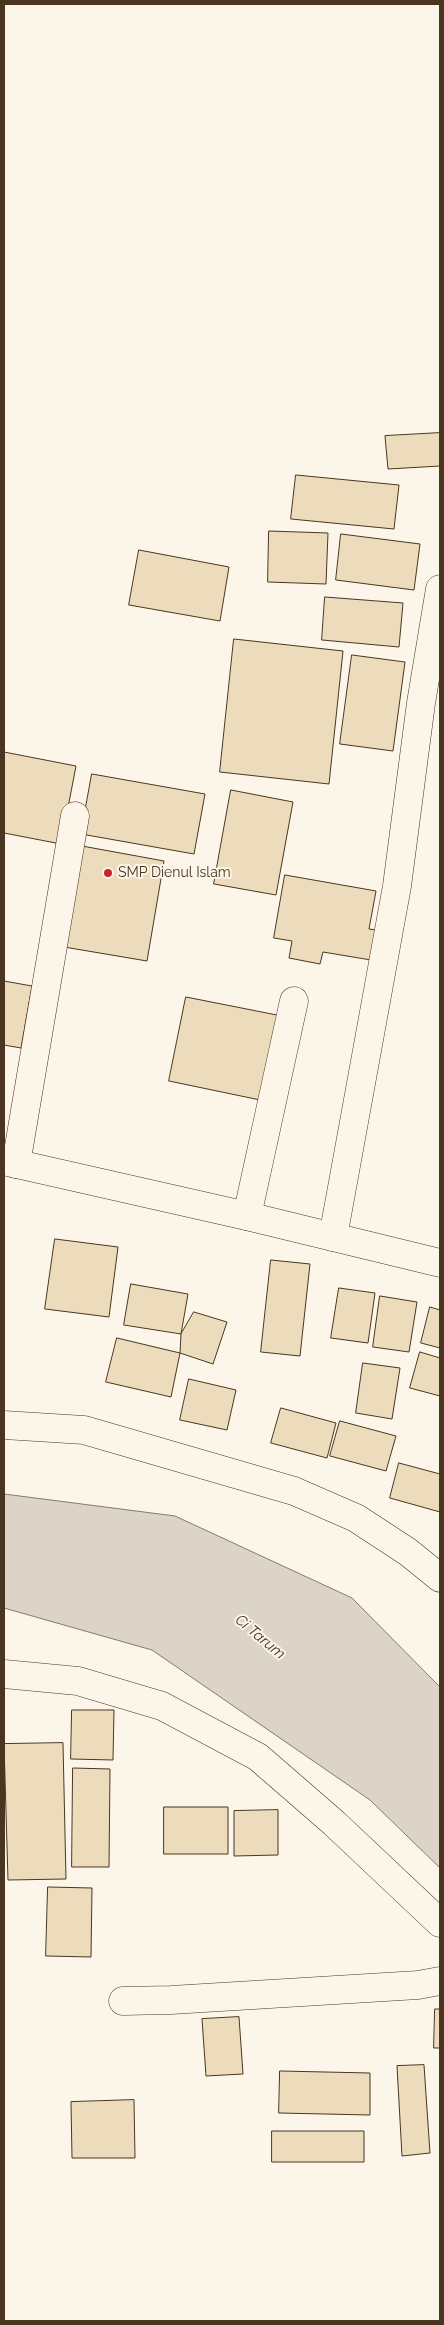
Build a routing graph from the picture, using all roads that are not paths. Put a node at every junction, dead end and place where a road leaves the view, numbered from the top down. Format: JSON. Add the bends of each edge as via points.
{"nodes":[{"id":1,"x":440,"y":589,"type":"edge"},
{"id":2,"x":75,"y":816,"type":"dead end"},
{"id":3,"x":294,"y":1001,"type":"dead end"},
{"id":4,"x":10,"y":1163,"type":"edge"},
{"id":5,"x":247,"y":1216,"type":"junction"},
{"id":6,"x":333,"y":1237,"type":"junction"},
{"id":7,"x":440,"y":1263,"type":"edge"},
{"id":8,"x":4,"y":1425,"type":"edge"},
{"id":9,"x":440,"y":1578,"type":"edge"},
{"id":10,"x":4,"y":1674,"type":"edge"},
{"id":11,"x":440,"y":1923,"type":"edge"},
{"id":12,"x":440,"y":1981,"type":"edge"},
{"id":13,"x":123,"y":2001,"type":"dead end"}],
"edges":[{"from":1,"to":6,"type":"street","via":[[397,886]]},
{"from":2,"to":4,"type":"street"},
{"from":3,"to":5,"type":"street"},
{"from":4,"to":5,"type":"street"},
{"from":5,"to":6,"type":"street"},
{"from":6,"to":7,"type":"street"},
{"from":8,"to":9,"type":"street","via":[[84,1430],[294,1491],[356,1518],[408,1552]]},
{"from":10,"to":11,"type":"street","via":[[78,1681],[162,1706],[258,1757]]},
{"from":12,"to":13,"type":"street","via":[[408,1986]]}]}
